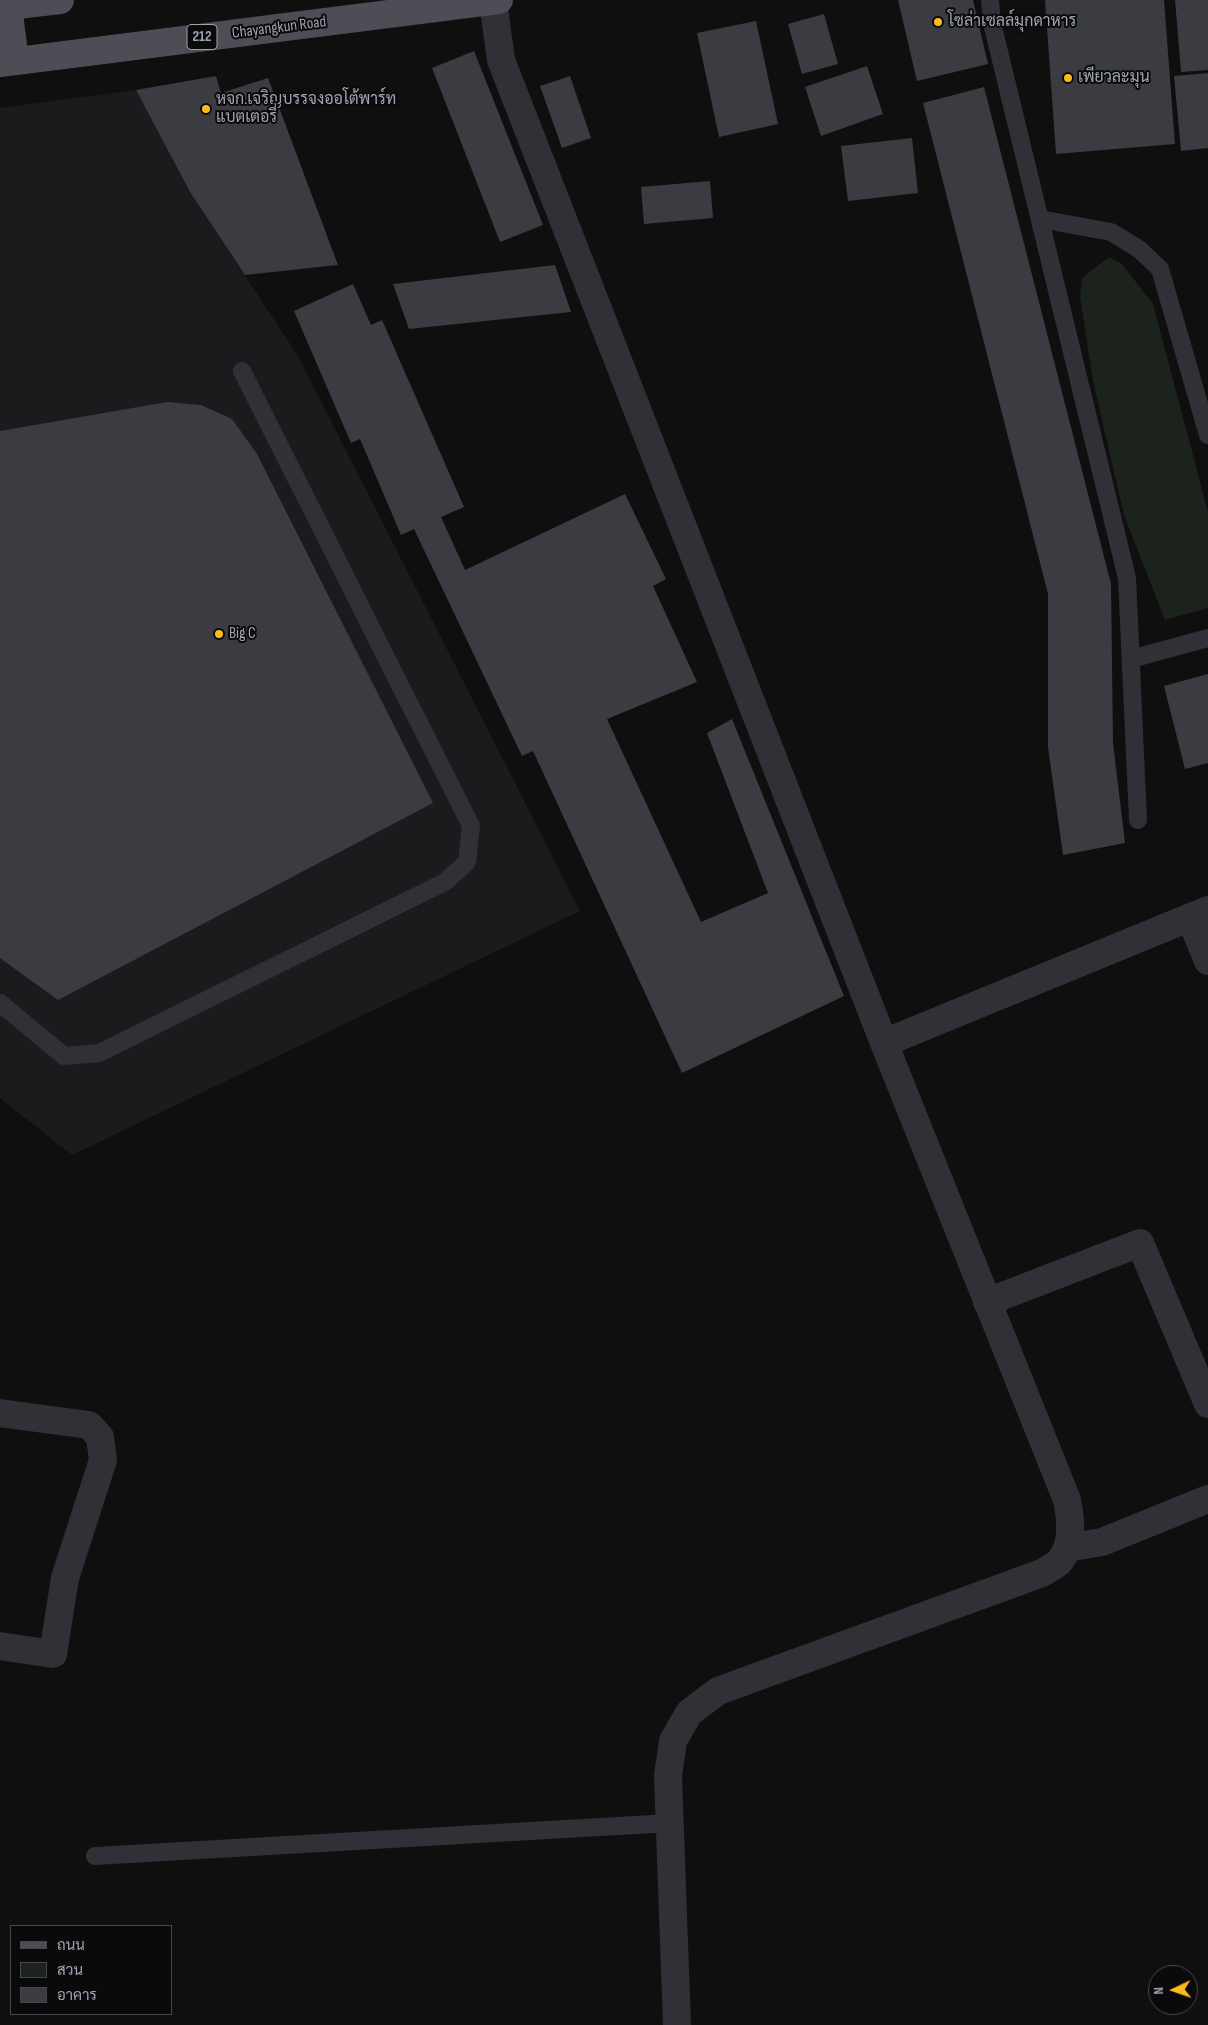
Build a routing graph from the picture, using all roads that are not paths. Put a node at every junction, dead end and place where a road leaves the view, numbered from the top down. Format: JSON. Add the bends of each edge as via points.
{"nodes":[{"id":1,"x":60,"y":0,"type":"edge"},
{"id":2,"x":499,"y":0,"type":"edge"},
{"id":3,"x":990,"y":0,"type":"edge"},
{"id":4,"x":493,"y":1,"type":"edge"},
{"id":5,"x":4,"y":7,"type":"edge"},
{"id":6,"x":7,"y":62,"type":"edge"},
{"id":7,"x":1040,"y":219,"type":"junction"},
{"id":8,"x":242,"y":372,"type":"dead end"},
{"id":9,"x":1208,"y":435,"type":"edge"},
{"id":10,"x":1208,"y":638,"type":"edge"},
{"id":11,"x":1131,"y":659,"type":"junction"},
{"id":12,"x":1138,"y":820,"type":"dead end"},
{"id":13,"x":1199,"y":913,"type":"edge"},
{"id":14,"x":1208,"y":961,"type":"edge"},
{"id":15,"x":0,"y":1003,"type":"edge"},
{"id":16,"x":884,"y":1043,"type":"junction"},
{"id":17,"x":987,"y":1302,"type":"junction"},
{"id":18,"x":1208,"y":1404,"type":"edge"},
{"id":19,"x":0,"y":1413,"type":"edge"},
{"id":20,"x":1208,"y":1500,"type":"edge"},
{"id":21,"x":1067,"y":1548,"type":"junction"},
{"id":22,"x":0,"y":1646,"type":"edge"},
{"id":23,"x":670,"y":1823,"type":"junction"},
{"id":24,"x":95,"y":1856,"type":"dead end"},
{"id":25,"x":677,"y":2025,"type":"edge"}],
"edges":[{"from":1,"to":5,"type":"main road"},
{"from":2,"to":4,"type":"main road","name":"Chayangkun Road","number":"212"},
{"from":3,"to":7,"type":"lane","via":[[992,23]]},
{"from":4,"to":6,"type":"main road","name":"Chayangkun Road","number":"212"},
{"from":4,"to":16,"type":"street","via":[[501,60]]},
{"from":5,"to":6,"type":"main road"},
{"from":7,"to":9,"type":"lane","via":[[1111,232],[1139,249],[1160,269]]},
{"from":7,"to":11,"type":"lane","via":[[1126,578]]},
{"from":8,"to":15,"type":"lane","via":[[470,826],[468,862],[445,882],[99,1053],[64,1056]]},
{"from":10,"to":11,"type":"lane"},
{"from":11,"to":12,"type":"lane"},
{"from":13,"to":14,"type":"street"},
{"from":13,"to":16,"type":"street"},
{"from":16,"to":17,"type":"street"},
{"from":17,"to":18,"type":"street","via":[[1140,1243]]},
{"from":17,"to":21,"type":"street","via":[[1067,1500],[1071,1517]]},
{"from":19,"to":22,"type":"street","via":[[89,1425],[100,1437],[103,1460],[65,1578],[53,1654]]},
{"from":20,"to":21,"type":"street","via":[[1102,1542]]},
{"from":21,"to":23,"type":"street","via":[[1059,1562],[1042,1573],[718,1691],[689,1713],[673,1741],[668,1776]]},
{"from":23,"to":24,"type":"lane"},
{"from":23,"to":25,"type":"street"}]}
